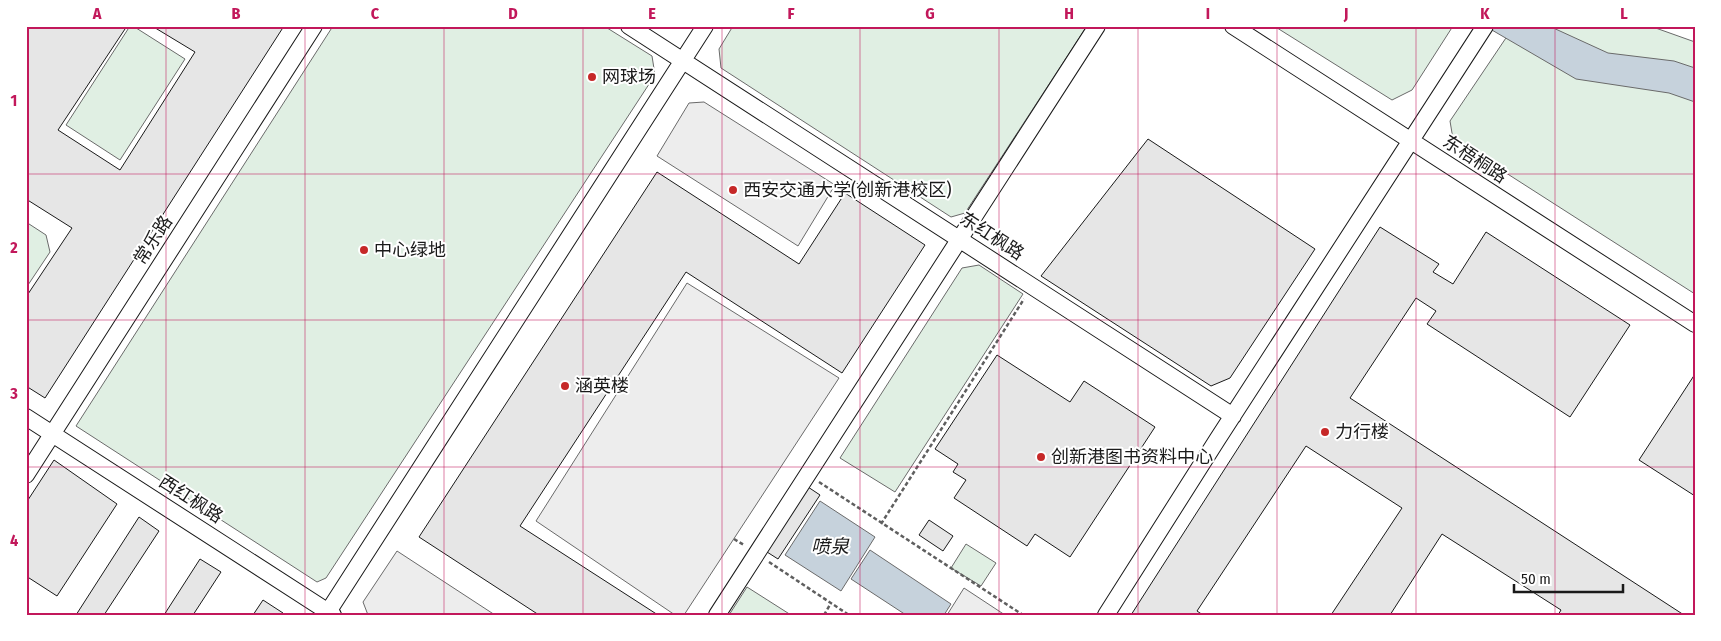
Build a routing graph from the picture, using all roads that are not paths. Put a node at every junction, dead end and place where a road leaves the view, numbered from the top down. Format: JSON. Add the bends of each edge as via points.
{"nodes":[{"id":1,"x":314,"y":26,"type":"edge"},
{"id":2,"x":629,"y":26,"type":"edge"},
{"id":3,"x":705,"y":26,"type":"edge"},
{"id":4,"x":1097,"y":26,"type":"edge"},
{"id":5,"x":1233,"y":26,"type":"edge"},
{"id":6,"x":1485,"y":26,"type":"edge"},
{"id":7,"x":683,"y":61,"type":"junction"},
{"id":8,"x":1410,"y":141,"type":"junction"},
{"id":9,"x":959,"y":238,"type":"junction"},
{"id":10,"x":1695,"y":324,"type":"edge"},
{"id":11,"x":1233,"y":416,"type":"junction"},
{"id":12,"x":26,"y":417,"type":"edge"},
{"id":13,"x":52,"y":434,"type":"junction"},
{"id":14,"x":26,"y":475,"type":"edge"},
{"id":15,"x":329,"y":614,"type":"edge"},
{"id":16,"x":717,"y":615,"type":"edge"},
{"id":17,"x":1106,"y":615,"type":"edge"}],
"edges":[{"from":1,"to":13,"type":"street","name":"常乐路"},
{"from":2,"to":7,"type":"street","name":"东红枫路"},
{"from":3,"to":7,"type":"street"},
{"from":4,"to":9,"type":"street"},
{"from":5,"to":8,"type":"street","name":"东梧桐路"},
{"from":6,"to":8,"type":"street"},
{"from":7,"to":9,"type":"street","name":"东红枫路"},
{"from":7,"to":15,"type":"street"},
{"from":8,"to":10,"type":"street","name":"东梧桐路"},
{"from":8,"to":11,"type":"street"},
{"from":9,"to":11,"type":"street","name":"东红枫路"},
{"from":9,"to":16,"type":"street"},
{"from":11,"to":17,"type":"street"},
{"from":12,"to":13,"type":"street","name":"西红枫路"},
{"from":13,"to":14,"type":"street","name":"常乐路"},
{"from":13,"to":15,"type":"street","name":"西红枫路"}]}
